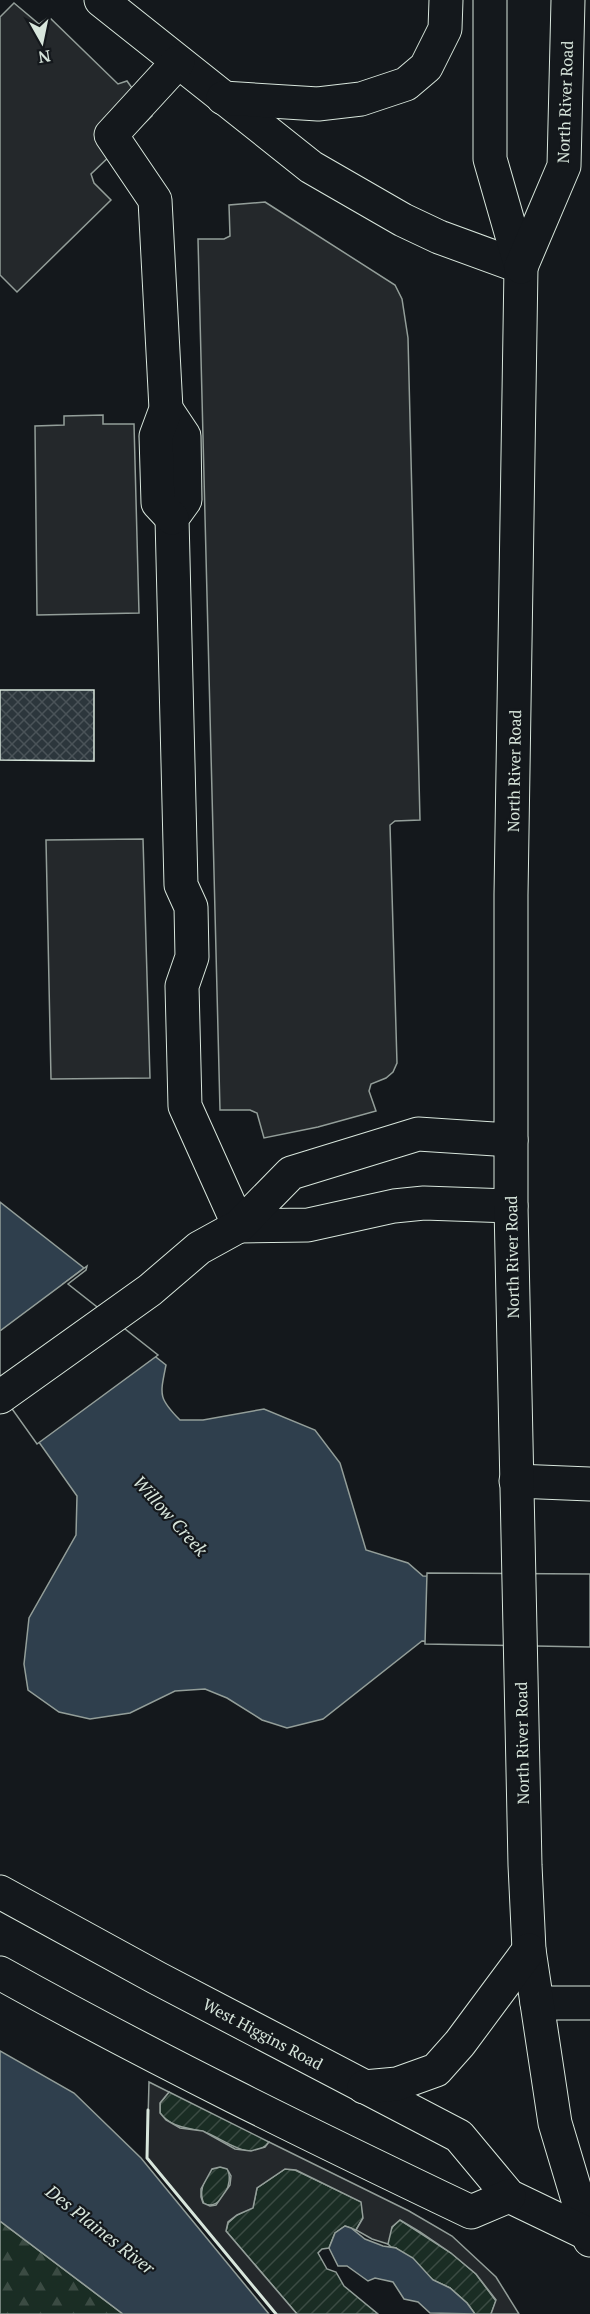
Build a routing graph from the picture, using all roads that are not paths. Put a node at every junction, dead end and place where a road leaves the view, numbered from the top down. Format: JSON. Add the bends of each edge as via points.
{"nodes":[{"id":1,"x":101,"y":0,"type":"edge"},
{"id":2,"x":446,"y":0,"type":"edge"},
{"id":3,"x":490,"y":0,"type":"edge"},
{"id":4,"x":568,"y":0,"type":"edge"},
{"id":5,"x":178,"y":62,"type":"junction"},
{"id":6,"x":223,"y":98,"type":"junction"},
{"id":7,"x":521,"y":267,"type":"junction"},
{"id":8,"x":511,"y":1140,"type":"junction"},
{"id":9,"x":511,"y":1206,"type":"junction"},
{"id":10,"x":239,"y":1226,"type":"junction"},
{"id":11,"x":0,"y":1396,"type":"edge"},
{"id":12,"x":516,"y":1481,"type":"junction"},
{"id":13,"x":590,"y":1484,"type":"edge"},
{"id":14,"x":0,"y":1892,"type":"edge"},
{"id":15,"x":530,"y":1950,"type":"junction"},
{"id":16,"x":0,"y":1973,"type":"edge"},
{"id":17,"x":537,"y":2003,"type":"junction"},
{"id":18,"x":590,"y":2003,"type":"edge"},
{"id":19,"x":364,"y":2087,"type":"junction"},
{"id":20,"x":509,"y":2196,"type":"junction"},
{"id":21,"x":589,"y":2236,"type":"edge"}],
"edges":[{"from":1,"to":5,"type":"main road"},
{"from":2,"to":6,"type":"main road","via":[[445,28],[426,67],[406,84],[361,99],[318,104]]},
{"from":3,"to":7,"type":"main road","name":"North River Road","via":[[490,159]]},
{"from":4,"to":7,"type":"main road","name":"North River Road","via":[[564,166]]},
{"from":5,"to":6,"type":"main road"},
{"from":5,"to":10,"type":"main road","via":[[111,135],[156,200],[166,409],[156,436],[158,503],[171,518],[181,885],[191,908],[192,957],[182,986],[185,1106]]},
{"from":6,"to":7,"type":"main road","via":[[311,167],[403,220]]},
{"from":7,"to":8,"type":"main road","name":"North River Road"},
{"from":8,"to":9,"type":"main road","name":"North River Road"},
{"from":8,"to":10,"type":"main road","via":[[418,1134],[291,1173]]},
{"from":9,"to":10,"type":"main road","via":[[424,1203],[308,1225]]},
{"from":9,"to":12,"type":"main road","name":"North River Road"},
{"from":10,"to":11,"type":"main road","via":[[199,1248],[150,1290]]},
{"from":12,"to":13,"type":"main road"},
{"from":12,"to":15,"type":"main road","name":"North River Road","via":[[521,1755]]},
{"from":14,"to":19,"type":"main road","name":"West Higgins Road"},
{"from":15,"to":17,"type":"main road","name":"North River Road"},
{"from":15,"to":19,"type":"main road","via":[[436,2070],[398,2084]]},
{"from":16,"to":20,"type":"main road","via":[[232,2096],[471,2212]]},
{"from":17,"to":18,"type":"main road"},
{"from":17,"to":21,"type":"main road","name":"North River Road","via":[[555,2123]]},
{"from":19,"to":20,"type":"main road","name":"West Higgins Road","via":[[459,2136]]},
{"from":20,"to":21,"type":"main road","name":"West Higgins Road"}]}
